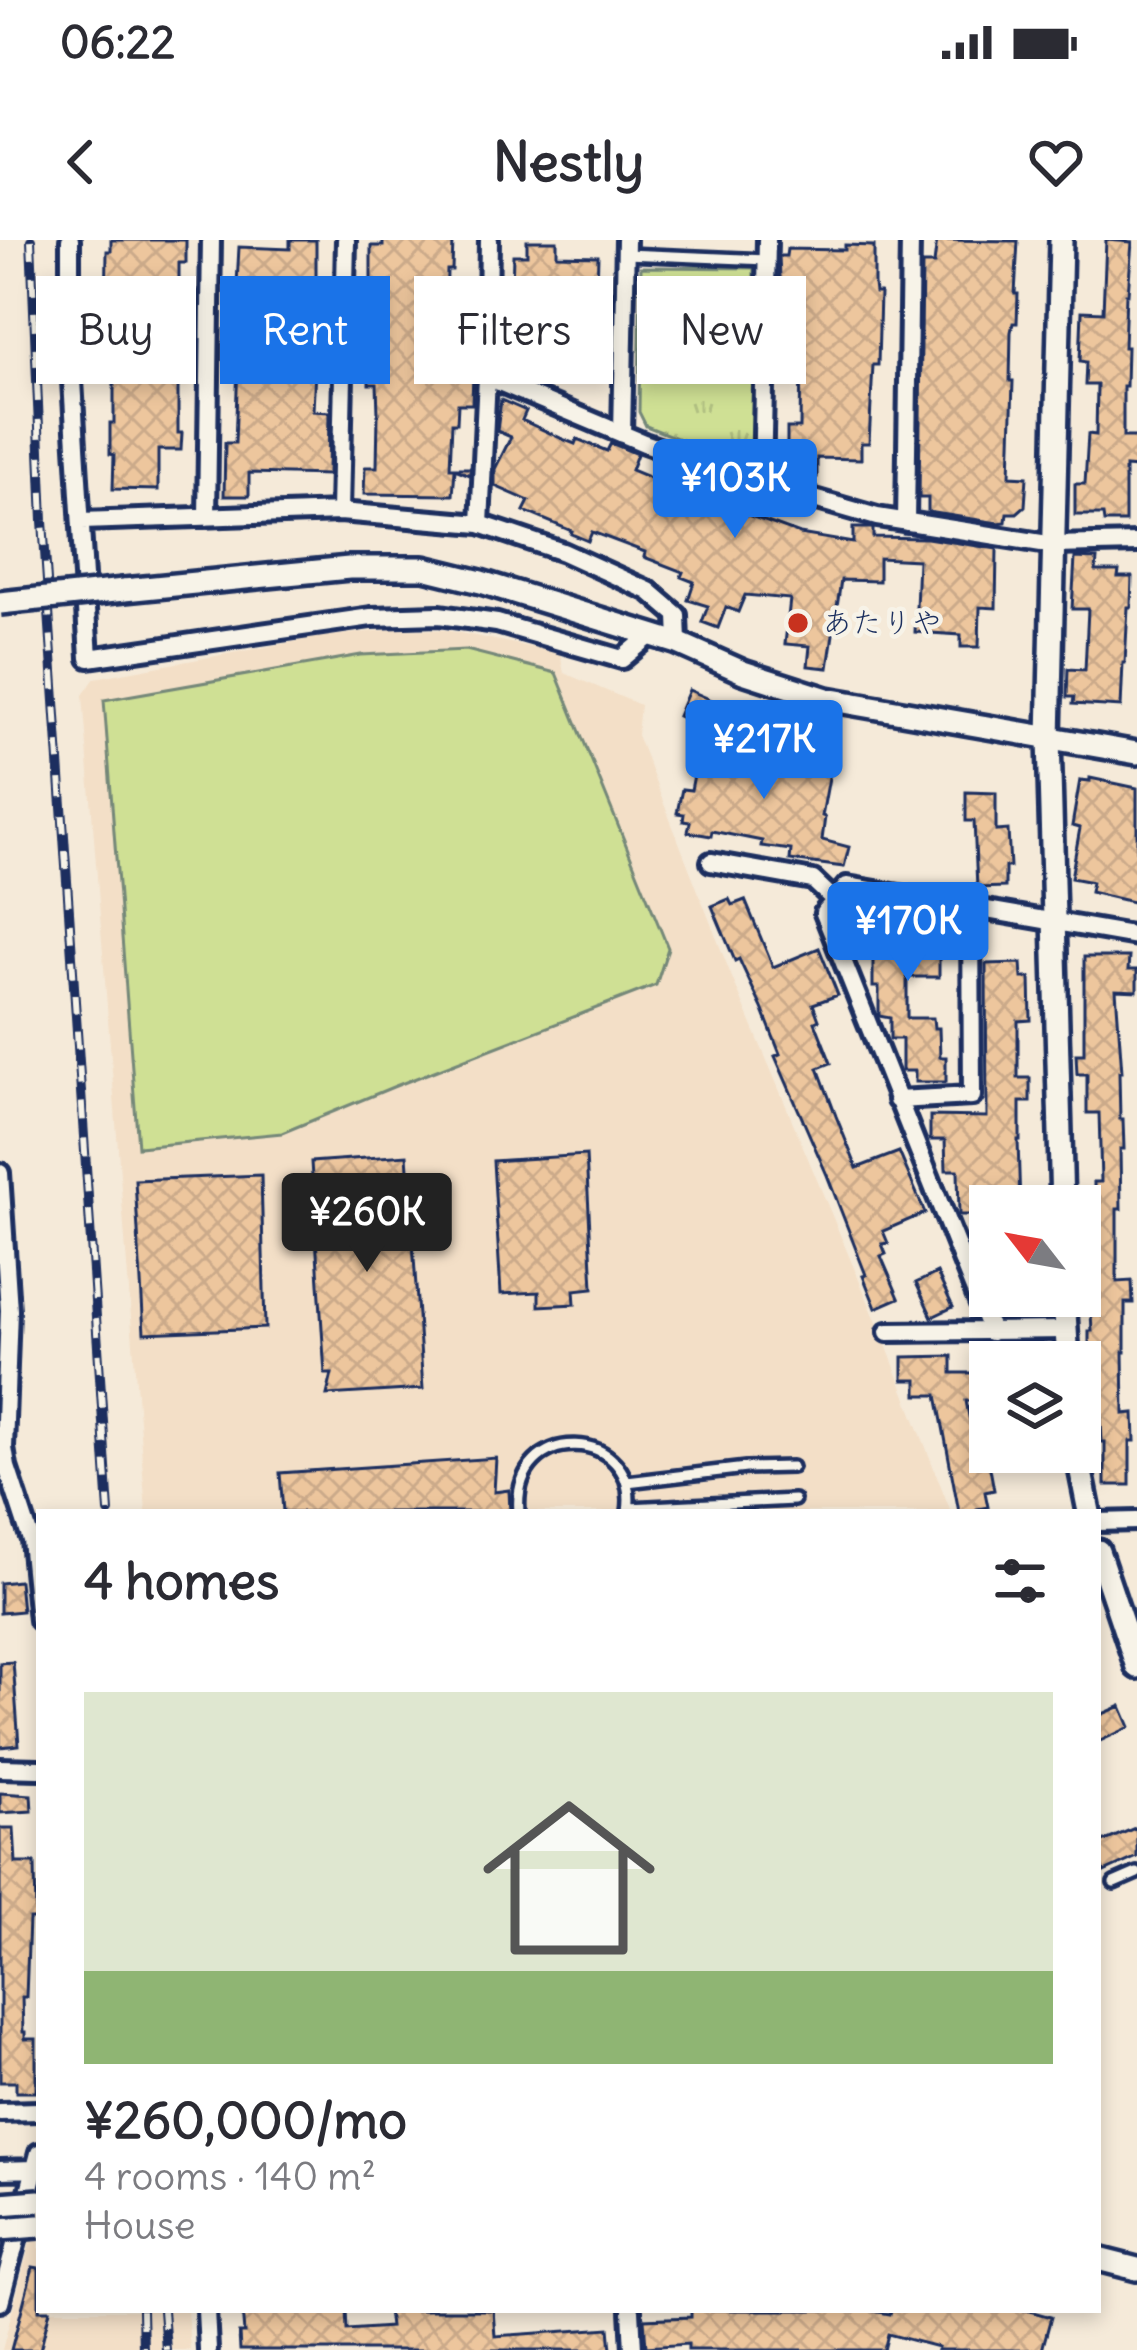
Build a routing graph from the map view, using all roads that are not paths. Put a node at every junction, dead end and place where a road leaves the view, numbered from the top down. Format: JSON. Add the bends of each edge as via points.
{"nodes":[{"id":1,"x":70,"y":240,"type":"edge"},
{"id":2,"x":211,"y":240,"type":"edge"},
{"id":3,"x":346,"y":240,"type":"edge"},
{"id":4,"x":489,"y":240,"type":"edge"},
{"id":5,"x":767,"y":240,"type":"edge"},
{"id":6,"x":910,"y":240,"type":"edge"},
{"id":7,"x":1061,"y":240,"type":"edge"},
{"id":8,"x":626,"y":247,"type":"edge"},
{"id":9,"x":766,"y":260,"type":"junction"},
{"id":10,"x":488,"y":276,"type":"edge"},
{"id":11,"x":487,"y":384,"type":"edge"},
{"id":12,"x":504,"y":384,"type":"edge"},
{"id":13,"x":622,"y":434,"type":"junction"},
{"id":14,"x":762,"y":484,"type":"junction"},
{"id":15,"x":340,"y":512,"type":"junction"},
{"id":16,"x":207,"y":517,"type":"junction"},
{"id":17,"x":82,"y":521,"type":"junction"},
{"id":18,"x":906,"y":522,"type":"junction"},
{"id":19,"x":480,"y":524,"type":"junction"},
{"id":20,"x":1137,"y":543,"type":"edge"},
{"id":21,"x":1054,"y":544,"type":"junction"},
{"id":22,"x":0,"y":603,"type":"edge"},
{"id":23,"x":652,"y":634,"type":"junction"},
{"id":24,"x":678,"y":643,"type":"junction"},
{"id":25,"x":1049,"y":738,"type":"junction"},
{"id":26,"x":1137,"y":753,"type":"edge"},
{"id":27,"x":711,"y":862,"type":"dead end"},
{"id":28,"x":835,"y":901,"type":"junction"},
{"id":29,"x":970,"y":906,"type":"junction"},
{"id":30,"x":1054,"y":922,"type":"junction"},
{"id":31,"x":1137,"y":936,"type":"edge"},
{"id":32,"x":897,"y":1100,"type":"junction"},
{"id":33,"x":0,"y":1173,"type":"edge"},
{"id":34,"x":1061,"y":1185,"type":"edge"},
{"id":35,"x":4,"y":1311,"type":"edge"},
{"id":36,"x":1065,"y":1317,"type":"edge"},
{"id":37,"x":1065,"y":1330,"type":"junction"},
{"id":38,"x":888,"y":1332,"type":"dead end"},
{"id":39,"x":991,"y":1332,"type":"junction"},
{"id":40,"x":1066,"y":1341,"type":"edge"},
{"id":41,"x":2,"y":1448,"type":"edge"},
{"id":42,"x":792,"y":1467,"type":"dead end"},
{"id":43,"x":1081,"y":1473,"type":"edge"},
{"id":44,"x":627,"y":1482,"type":"junction"},
{"id":45,"x":13,"y":1487,"type":"junction"},
{"id":46,"x":794,"y":1500,"type":"dead end"},
{"id":47,"x":0,"y":1506,"type":"edge"},
{"id":48,"x":520,"y":1509,"type":"edge"},
{"id":49,"x":628,"y":1509,"type":"edge"},
{"id":50,"x":645,"y":1509,"type":"edge"},
{"id":51,"x":1088,"y":1509,"type":"edge"},
{"id":52,"x":1137,"y":1521,"type":"edge"},
{"id":53,"x":1101,"y":1522,"type":"edge"},
{"id":54,"x":1101,"y":1560,"type":"edge"},
{"id":55,"x":36,"y":1590,"type":"edge"},
{"id":56,"x":1137,"y":1667,"type":"edge"},
{"id":57,"x":0,"y":1768,"type":"edge"},
{"id":58,"x":36,"y":1769,"type":"edge"},
{"id":59,"x":1137,"y":1873,"type":"edge"},
{"id":60,"x":1114,"y":1883,"type":"dead end"},
{"id":61,"x":36,"y":2111,"type":"edge"},
{"id":62,"x":0,"y":2112,"type":"edge"},
{"id":63,"x":36,"y":2161,"type":"edge"},
{"id":64,"x":36,"y":2164,"type":"edge"},
{"id":65,"x":0,"y":2170,"type":"edge"},
{"id":66,"x":36,"y":2200,"type":"edge"},
{"id":67,"x":0,"y":2204,"type":"edge"},
{"id":68,"x":36,"y":2226,"type":"edge"},
{"id":69,"x":0,"y":2229,"type":"edge"},
{"id":70,"x":1101,"y":2260,"type":"edge"},
{"id":71,"x":1137,"y":2269,"type":"edge"},
{"id":72,"x":4,"y":2272,"type":"edge"},
{"id":73,"x":0,"y":2302,"type":"edge"},
{"id":74,"x":206,"y":2313,"type":"edge"},
{"id":75,"x":631,"y":2313,"type":"edge"},
{"id":76,"x":208,"y":2350,"type":"edge"},
{"id":77,"x":633,"y":2350,"type":"edge"}],
"edges":[{"from":1,"to":17,"type":"street"},
{"from":2,"to":16,"type":"street"},
{"from":3,"to":15,"type":"street"},
{"from":4,"to":10,"type":"street"},
{"from":5,"to":9,"type":"street"},
{"from":6,"to":18,"type":"street"},
{"from":7,"to":21,"type":"street"},
{"from":8,"to":9,"type":"lane"},
{"from":8,"to":13,"type":"street"},
{"from":9,"to":14,"type":"street"},
{"from":11,"to":19,"type":"street"},
{"from":12,"to":13,"type":"street"},
{"from":13,"to":14,"type":"street"},
{"from":14,"to":18,"type":"street"},
{"from":15,"to":16,"type":"street"},
{"from":15,"to":19,"type":"street"},
{"from":16,"to":17,"type":"street"},
{"from":17,"to":23,"type":"street","via":[[88,658],[370,617],[497,623],[622,658]]},
{"from":18,"to":21,"type":"street"},
{"from":19,"to":24,"type":"street","via":[[649,591],[677,616]]},
{"from":20,"to":21,"type":"street"},
{"from":21,"to":25,"type":"street"},
{"from":22,"to":23,"type":"street","bridge":true,"via":[[350,568],[424,568]]},
{"from":23,"to":24,"type":"street"},
{"from":24,"to":25,"type":"street","via":[[827,699]]},
{"from":25,"to":26,"type":"street"},
{"from":25,"to":30,"type":"street"},
{"from":27,"to":28,"type":"street","via":[[813,880]]},
{"from":28,"to":29,"type":"street","via":[[847,886]]},
{"from":28,"to":32,"type":"street","via":[[824,913]]},
{"from":29,"to":30,"type":"street"},
{"from":29,"to":32,"type":"street","via":[[972,1096]]},
{"from":30,"to":31,"type":"street"},
{"from":30,"to":34,"type":"street"},
{"from":32,"to":39,"type":"street"},
{"from":33,"to":35,"type":"street"},
{"from":35,"to":41,"type":"street"},
{"from":36,"to":37,"type":"street"},
{"from":37,"to":39,"type":"street"},
{"from":37,"to":40,"type":"street"},
{"from":38,"to":39,"type":"street"},
{"from":41,"to":45,"type":"street"},
{"from":42,"to":44,"type":"lane"},
{"from":43,"to":51,"type":"street"},
{"from":44,"to":48,"type":"lane","via":[[592,1447],[558,1446],[530,1465]]},
{"from":44,"to":49,"type":"lane"},
{"from":45,"to":47,"type":"street"},
{"from":45,"to":55,"type":"street","via":[[31,1540]]},
{"from":46,"to":50,"type":"lane"},
{"from":52,"to":53,"type":"street"},
{"from":54,"to":56,"type":"street"},
{"from":57,"to":58,"type":"street"},
{"from":59,"to":60,"type":"lane"},
{"from":61,"to":62,"type":"street"},
{"from":63,"to":65,"type":"street"},
{"from":64,"to":72,"type":"street"},
{"from":66,"to":67,"type":"street","bridge":true},
{"from":68,"to":69,"type":"street","bridge":true},
{"from":70,"to":71,"type":"street"},
{"from":72,"to":73,"type":"street"},
{"from":74,"to":76,"type":"street"},
{"from":75,"to":77,"type":"street"}]}
